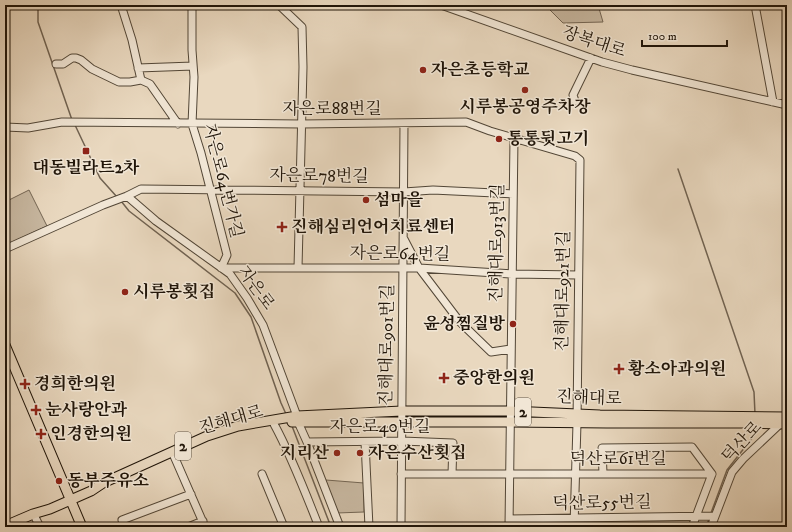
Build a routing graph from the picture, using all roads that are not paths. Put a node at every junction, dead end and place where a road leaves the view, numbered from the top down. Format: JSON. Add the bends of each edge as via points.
{"nodes":[{"id":1,"x":121,"y":5,"type":"edge"},
{"id":2,"x":192,"y":5,"type":"edge"},
{"id":3,"x":279,"y":5,"type":"edge"},
{"id":4,"x":441,"y":5,"type":"edge"},
{"id":5,"x":755,"y":5,"type":"edge"},
{"id":6,"x":592,"y":58,"type":"junction"},
{"id":7,"x":56,"y":64,"type":"dead end"},
{"id":8,"x":193,"y":66,"type":"junction"},
{"id":9,"x":138,"y":68,"type":"junction"},
{"id":10,"x":141,"y":80,"type":"junction"},
{"id":11,"x":575,"y":101,"type":"dead end"},
{"id":12,"x":773,"y":102,"type":"junction"},
{"id":13,"x":787,"y":105,"type":"edge"},
{"id":14,"x":404,"y":123,"type":"junction"},
{"id":15,"x":178,"y":124,"type":"junction"},
{"id":16,"x":192,"y":124,"type":"junction"},
{"id":17,"x":301,"y":124,"type":"junction"},
{"id":18,"x":5,"y":127,"type":"edge"},
{"id":19,"x":514,"y":138,"type":"junction"},
{"id":20,"x":580,"y":160,"type":"joint"},
{"id":21,"x":210,"y":190,"type":"junction"},
{"id":22,"x":300,"y":191,"type":"junction"},
{"id":23,"x":404,"y":192,"type":"junction"},
{"id":24,"x":513,"y":194,"type":"junction"},
{"id":25,"x":127,"y":196,"type":"junction"},
{"id":26,"x":403,"y":238,"type":"junction"},
{"id":27,"x":5,"y":249,"type":"edge"},
{"id":28,"x":221,"y":268,"type":"junction"},
{"id":29,"x":298,"y":268,"type":"junction"},
{"id":30,"x":403,"y":268,"type":"junction"},
{"id":31,"x":419,"y":268,"type":"junction"},
{"id":32,"x":512,"y":274,"type":"junction"},
{"id":33,"x":578,"y":275,"type":"junction"},
{"id":34,"x":5,"y":345,"type":"edge"},
{"id":35,"x":511,"y":349,"type":"junction"},
{"id":36,"x":402,"y":411,"type":"junction"},
{"id":37,"x":510,"y":411,"type":"junction"},
{"id":38,"x":787,"y":417,"type":"edge"},
{"id":39,"x":577,"y":418,"type":"junction"},
{"id":40,"x":297,"y":419,"type":"junction"},
{"id":41,"x":280,"y":422,"type":"junction"},
{"id":42,"x":402,"y":422,"type":"junction"},
{"id":43,"x":510,"y":422,"type":"junction"},
{"id":44,"x":783,"y":424,"type":"edge"},
{"id":45,"x":402,"y":441,"type":"junction"},
{"id":46,"x":307,"y":442,"type":"junction"},
{"id":47,"x":365,"y":442,"type":"junction"},
{"id":48,"x":174,"y":456,"type":"junction"},
{"id":49,"x":262,"y":474,"type":"dead end"},
{"id":50,"x":402,"y":474,"type":"junction"},
{"id":51,"x":452,"y":474,"type":"junction"},
{"id":52,"x":509,"y":474,"type":"junction"},
{"id":53,"x":575,"y":474,"type":"junction"},
{"id":54,"x":602,"y":474,"type":"junction"},
{"id":55,"x":712,"y":474,"type":"junction"},
{"id":56,"x":91,"y":491,"type":"junction"},
{"id":57,"x":191,"y":494,"type":"junction"},
{"id":58,"x":70,"y":500,"type":"junction"},
{"id":59,"x":50,"y":509,"type":"junction"},
{"id":60,"x":715,"y":516,"type":"junction"},
{"id":61,"x":696,"y":517,"type":"junction"},
{"id":62,"x":574,"y":518,"type":"junction"},
{"id":63,"x":509,"y":519,"type":"junction"},
{"id":64,"x":38,"y":523,"type":"edge"},
{"id":65,"x":123,"y":524,"type":"edge"},
{"id":66,"x":204,"y":524,"type":"edge"},
{"id":67,"x":5,"y":526,"type":"edge"},
{"id":68,"x":18,"y":527,"type":"edge"},
{"id":69,"x":82,"y":527,"type":"edge"},
{"id":70,"x":188,"y":527,"type":"edge"},
{"id":71,"x":284,"y":527,"type":"edge"},
{"id":72,"x":318,"y":527,"type":"edge"},
{"id":73,"x":340,"y":527,"type":"edge"},
{"id":74,"x":369,"y":527,"type":"edge"},
{"id":75,"x":401,"y":527,"type":"edge"},
{"id":76,"x":509,"y":527,"type":"edge"},
{"id":77,"x":574,"y":527,"type":"edge"},
{"id":78,"x":692,"y":527,"type":"edge"},
{"id":79,"x":711,"y":527,"type":"edge"}],
"edges":[{"from":1,"to":9,"type":"street"},
{"from":2,"to":8,"type":"street","name":"자은로64번가길"},
{"from":3,"to":17,"type":"street","via":[[302,27]]},
{"from":4,"to":6,"type":"street","name":"장복대로"},
{"from":5,"to":12,"type":"street"},
{"from":6,"to":11,"type":"street","via":[[574,95]]},
{"from":6,"to":12,"type":"street","name":"장복대로","via":[[632,70]]},
{"from":7,"to":10,"type":"street","via":[[63,64],[76,58],[118,82]]},
{"from":8,"to":9,"type":"street"},
{"from":8,"to":16,"type":"street","name":"자은로64번가길"},
{"from":9,"to":10,"type":"street"},
{"from":10,"to":15,"type":"street","via":[[150,84]]},
{"from":12,"to":13,"type":"street","name":"장복대로"},
{"from":14,"to":17,"type":"street","name":"자은로88번길"},
{"from":14,"to":19,"type":"street","name":"자은로88번길","via":[[466,122]]},
{"from":14,"to":23,"type":"street","name":"진해대로901번길"},
{"from":15,"to":16,"type":"street","name":"자은로88번길"},
{"from":15,"to":18,"type":"street","name":"자은로88번길","via":[[62,122],[28,128]]},
{"from":16,"to":17,"type":"street","name":"자은로88번길"},
{"from":16,"to":21,"type":"street","name":"자은로64번가길"},
{"from":17,"to":22,"type":"street"},
{"from":19,"to":20,"type":"street","name":"자은로88번길","via":[[575,156]]},
{"from":19,"to":24,"type":"street","name":"진해대로913번길"},
{"from":20,"to":33,"type":"street","name":"진해대로921번길"},
{"from":21,"to":22,"type":"street","name":"자은로78번길"},
{"from":21,"to":25,"type":"street","name":"자은로78번길","via":[[141,189]]},
{"from":21,"to":28,"type":"street","name":"자은로64번가길","via":[[227,255]]},
{"from":22,"to":23,"type":"street","name":"자은로78번길"},
{"from":22,"to":29,"type":"street"},
{"from":23,"to":24,"type":"street","name":"자은로78번길","via":[[433,190]]},
{"from":23,"to":26,"type":"street","name":"진해대로901번길"},
{"from":24,"to":32,"type":"street","name":"진해대로913번길"},
{"from":25,"to":27,"type":"street","name":"자은로78번길"},
{"from":25,"to":28,"type":"street","name":"자은로","via":[[156,222]]},
{"from":26,"to":30,"type":"street","name":"진해대로901번길"},
{"from":26,"to":31,"type":"street"},
{"from":28,"to":29,"type":"street","name":"자은로64번길"},
{"from":28,"to":40,"type":"street","name":"자은로","via":[[230,274],[263,325]]},
{"from":29,"to":30,"type":"street","name":"자은로64번길"},
{"from":30,"to":31,"type":"street","name":"자은로64번길"},
{"from":30,"to":36,"type":"street","name":"진해대로901번길"},
{"from":31,"to":32,"type":"street","name":"자은로64번길"},
{"from":31,"to":35,"type":"street","via":[[460,322],[491,352]]},
{"from":32,"to":33,"type":"street","name":"자은로64번길"},
{"from":32,"to":35,"type":"street","name":"진해대로913번길"},
{"from":33,"to":39,"type":"street","name":"진해대로921번길"},
{"from":34,"to":58,"type":"main road"},
{"from":35,"to":37,"type":"street","name":"진해대로913번길"},
{"from":36,"to":37,"type":"main road","name":"진해대로","number":"2"},
{"from":36,"to":40,"type":"main road","name":"진해대로","number":"2"},
{"from":36,"to":42,"type":"street","name":"진해대로901번길"},
{"from":37,"to":39,"type":"main road","name":"진해대로","number":"2"},
{"from":37,"to":43,"type":"street","name":"진해대로913번길"},
{"from":38,"to":39,"type":"main road","name":"진해대로","number":"2","via":[[620,415]]},
{"from":39,"to":43,"type":"main road","name":"진해대로","number":"2"},
{"from":39,"to":44,"type":"main road","name":"진해대로","number":"2"},
{"from":39,"to":53,"type":"street","name":"진해대로921번길"},
{"from":40,"to":41,"type":"main road","number":"2"},
{"from":40,"to":42,"type":"main road","name":"진해대로","number":"2"},
{"from":40,"to":46,"type":"street","name":"자은로"},
{"from":41,"to":48,"type":"main road","name":"진해대로","number":"2","via":[[209,441]]},
{"from":41,"to":56,"type":"main road","name":"진해대로","number":"2","via":[[238,426],[207,436],[103,483]]},
{"from":41,"to":72,"type":"street","via":[[284,443]]},
{"from":42,"to":43,"type":"main road","name":"진해대로","number":"2"},
{"from":42,"to":45,"type":"street","name":"진해대로901번길"},
{"from":43,"to":52,"type":"street","name":"진해대로913번길"},
{"from":44,"to":60,"type":"street","name":"덕산로","via":[[732,472]]},
{"from":45,"to":47,"type":"street","name":"자은로40번길"},
{"from":45,"to":50,"type":"street","name":"진해대로901번길"},
{"from":45,"to":51,"type":"street","name":"자은로40번길","via":[[454,443]]},
{"from":46,"to":47,"type":"street","name":"자은로40번길"},
{"from":46,"to":73,"type":"street","name":"자은로"},
{"from":47,"to":74,"type":"street"},
{"from":48,"to":56,"type":"main road","name":"진해대로","number":"2","via":[[106,487]]},
{"from":48,"to":57,"type":"street"},
{"from":49,"to":71,"type":"street"},
{"from":50,"to":51,"type":"street","name":"덕산로61번길"},
{"from":50,"to":75,"type":"street","name":"진해대로901번길"},
{"from":51,"to":52,"type":"street","name":"덕산로61번길"},
{"from":52,"to":53,"type":"street","name":"덕산로61번길"},
{"from":52,"to":63,"type":"street","name":"진해대로913번길"},
{"from":53,"to":54,"type":"street","name":"덕산로61번길"},
{"from":53,"to":62,"type":"street","name":"진해대로921번길"},
{"from":54,"to":55,"type":"street","name":"덕산로61번길"},
{"from":54,"to":55,"type":"street","name":"덕산로61번길","via":[[602,448],[692,447]]},
{"from":55,"to":61,"type":"street"},
{"from":56,"to":58,"type":"main road","number":"2"},
{"from":57,"to":65,"type":"street"},
{"from":57,"to":66,"type":"street"},
{"from":58,"to":59,"type":"main road","number":"2"},
{"from":58,"to":69,"type":"main road"},
{"from":59,"to":64,"type":"main road","number":"2"},
{"from":59,"to":67,"type":"main road","number":"2"},
{"from":60,"to":61,"type":"street","name":"덕산로55번길"},
{"from":60,"to":79,"type":"street","name":"덕산로"},
{"from":61,"to":62,"type":"street","name":"덕산로55번길"},
{"from":61,"to":78,"type":"street"},
{"from":62,"to":63,"type":"street","name":"덕산로55번길"},
{"from":62,"to":77,"type":"street","name":"진해대로921번길"},
{"from":63,"to":76,"type":"street","name":"진해대로913번길"},
{"from":64,"to":68,"type":"main road","number":"2"},
{"from":66,"to":70,"type":"street"}]}
